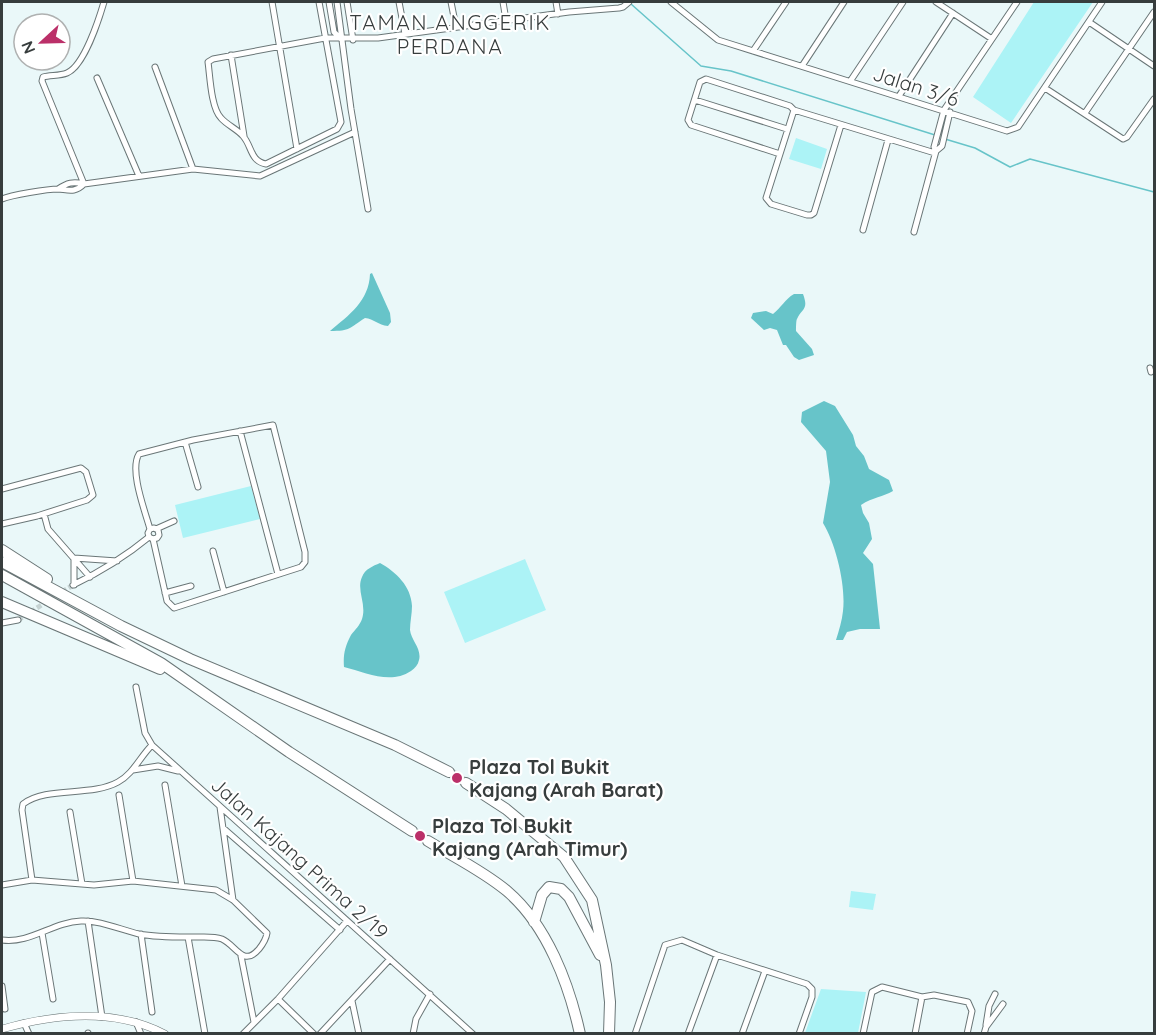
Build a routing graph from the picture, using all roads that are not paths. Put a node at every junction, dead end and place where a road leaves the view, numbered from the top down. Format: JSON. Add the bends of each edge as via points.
{"nodes":[{"id":1,"x":104,"y":2,"type":"edge"},
{"id":2,"x":272,"y":2,"type":"edge"},
{"id":3,"x":319,"y":2,"type":"edge"},
{"id":4,"x":329,"y":2,"type":"edge"},
{"id":5,"x":337,"y":2,"type":"edge"},
{"id":6,"x":347,"y":2,"type":"edge"},
{"id":7,"x":399,"y":2,"type":"edge"},
{"id":8,"x":451,"y":2,"type":"edge"},
{"id":9,"x":504,"y":2,"type":"edge"},
{"id":10,"x":556,"y":2,"type":"edge"},
{"id":11,"x":629,"y":2,"type":"edge"},
{"id":12,"x":784,"y":2,"type":"edge"},
{"id":13,"x":844,"y":2,"type":"edge"},
{"id":14,"x":903,"y":2,"type":"edge"},
{"id":15,"x":936,"y":2,"type":"edge"},
{"id":16,"x":1017,"y":2,"type":"edge"},
{"id":17,"x":1102,"y":2,"type":"edge"},
{"id":18,"x":675,"y":3,"type":"edge"},
{"id":19,"x":617,"y":4,"type":"edge"},
{"id":20,"x":1155,"y":12,"type":"edge"},
{"id":21,"x":953,"y":13,"type":"junction"},
{"id":22,"x":558,"y":14,"type":"junction"},
{"id":23,"x":507,"y":20,"type":"junction"},
{"id":24,"x":1089,"y":22,"type":"junction"},
{"id":25,"x":456,"y":27,"type":"junction"},
{"id":26,"x":405,"y":34,"type":"junction"},
{"id":27,"x":326,"y":38,"type":"junction"},
{"id":28,"x":341,"y":39,"type":"junction"},
{"id":29,"x":353,"y":39,"type":"junction"},
{"id":30,"x":992,"y":39,"type":"junction"},
{"id":31,"x":280,"y":45,"type":"junction"},
{"id":32,"x":1129,"y":48,"type":"junction"},
{"id":33,"x":753,"y":51,"type":"junction"},
{"id":34,"x":231,"y":55,"type":"junction"},
{"id":35,"x":802,"y":66,"type":"junction"},
{"id":36,"x":1155,"y":66,"type":"edge"},
{"id":37,"x":155,"y":67,"type":"dead end"},
{"id":38,"x":98,"y":78,"type":"dead end"},
{"id":39,"x":851,"y":80,"type":"junction"},
{"id":40,"x":1046,"y":88,"type":"junction"},
{"id":41,"x":899,"y":96,"type":"junction"},
{"id":42,"x":694,"y":99,"type":"junction"},
{"id":43,"x":1155,"y":99,"type":"edge"},
{"id":44,"x":794,"y":110,"type":"junction"},
{"id":45,"x":944,"y":110,"type":"junction"},
{"id":46,"x":950,"y":113,"type":"junction"},
{"id":47,"x":1085,"y":113,"type":"junction"},
{"id":48,"x":840,"y":124,"type":"junction"},
{"id":49,"x":788,"y":129,"type":"junction"},
{"id":50,"x":355,"y":132,"type":"junction"},
{"id":51,"x":244,"y":136,"type":"junction"},
{"id":52,"x":888,"y":140,"type":"junction"},
{"id":53,"x":297,"y":149,"type":"junction"},
{"id":54,"x":935,"y":150,"type":"junction"},
{"id":55,"x":780,"y":154,"type":"junction"},
{"id":56,"x":193,"y":169,"type":"junction"},
{"id":57,"x":139,"y":176,"type":"junction"},
{"id":58,"x":84,"y":184,"type":"junction"},
{"id":59,"x":2,"y":199,"type":"edge"},
{"id":60,"x":368,"y":209,"type":"dead end"},
{"id":61,"x":863,"y":230,"type":"dead end"},
{"id":62,"x":914,"y":232,"type":"dead end"},
{"id":63,"x":240,"y":431,"type":"junction"},
{"id":64,"x":185,"y":442,"type":"junction"},
{"id":65,"x":198,"y":487,"type":"dead end"},
{"id":66,"x":2,"y":489,"type":"edge"},
{"id":67,"x":44,"y":514,"type":"junction"},
{"id":68,"x":174,"y":521,"type":"dead end"},
{"id":69,"x":2,"y":524,"type":"edge"},
{"id":70,"x":153,"y":529,"type":"junction"},
{"id":71,"x":151,"y":538,"type":"junction"},
{"id":72,"x":2,"y":550,"type":"edge"},
{"id":73,"x":213,"y":551,"type":"dead end"},
{"id":74,"x":74,"y":558,"type":"junction"},
{"id":75,"x":117,"y":561,"type":"junction"},
{"id":76,"x":2,"y":562,"type":"edge"},
{"id":77,"x":278,"y":574,"type":"junction"},
{"id":78,"x":2,"y":575,"type":"edge"},
{"id":79,"x":90,"y":577,"type":"junction"},
{"id":80,"x":190,"y":586,"type":"dead end"},
{"id":81,"x":224,"y":592,"type":"junction"},
{"id":82,"x":165,"y":593,"type":"junction"},
{"id":83,"x":2,"y":602,"type":"edge"},
{"id":84,"x":18,"y":620,"type":"tunnel mouth"},
{"id":85,"x":2,"y":623,"type":"edge"},
{"id":86,"x":121,"y":627,"type":"junction"},
{"id":87,"x":183,"y":679,"type":"junction"},
{"id":88,"x":136,"y":687,"type":"dead end"},
{"id":89,"x":152,"y":745,"type":"junction"},
{"id":90,"x":133,"y":770,"type":"junction"},
{"id":91,"x":449,"y":772,"type":"tunnel mouth"},
{"id":92,"x":183,"y":773,"type":"junction"},
{"id":93,"x":466,"y":783,"type":"tunnel mouth"},
{"id":94,"x":165,"y":785,"type":"dead end"},
{"id":95,"x":119,"y":795,"type":"dead end"},
{"id":96,"x":220,"y":807,"type":"junction"},
{"id":97,"x":70,"y":812,"type":"dead end"},
{"id":98,"x":223,"y":828,"type":"junction"},
{"id":99,"x":412,"y":831,"type":"tunnel mouth"},
{"id":100,"x":428,"y":841,"type":"tunnel mouth"},
{"id":101,"x":32,"y":880,"type":"junction"},
{"id":102,"x":133,"y":881,"type":"junction"},
{"id":103,"x":82,"y":884,"type":"junction"},
{"id":104,"x":2,"y":885,"type":"edge"},
{"id":105,"x":182,"y":886,"type":"junction"},
{"id":106,"x":233,"y":900,"type":"junction"},
{"id":107,"x":88,"y":921,"type":"junction"},
{"id":108,"x":347,"y":921,"type":"junction"},
{"id":109,"x":534,"y":922,"type":"junction"},
{"id":110,"x":340,"y":930,"type":"junction"},
{"id":111,"x":42,"y":933,"type":"junction"},
{"id":112,"x":141,"y":934,"type":"junction"},
{"id":113,"x":188,"y":937,"type":"junction"},
{"id":114,"x":2,"y":940,"type":"edge"},
{"id":115,"x":717,"y":955,"type":"junction"},
{"id":116,"x":241,"y":956,"type":"junction"},
{"id":117,"x":390,"y":959,"type":"junction"},
{"id":118,"x":606,"y":966,"type":"junction"},
{"id":119,"x":765,"y":971,"type":"junction"},
{"id":120,"x":2,"y":986,"type":"edge"},
{"id":121,"x":430,"y":994,"type":"junction"},
{"id":122,"x":995,"y":994,"type":"dead end"},
{"id":123,"x":922,"y":997,"type":"junction"},
{"id":124,"x":53,"y":999,"type":"dead end"},
{"id":125,"x":278,"y":999,"type":"junction"},
{"id":126,"x":352,"y":1001,"type":"junction"},
{"id":127,"x":1003,"y":1004,"type":"dead end"},
{"id":128,"x":5,"y":1009,"type":"dead end"},
{"id":129,"x":152,"y":1012,"type":"dead end"},
{"id":130,"x":102,"y":1017,"type":"junction"},
{"id":131,"x":136,"y":1022,"type":"junction"},
{"id":132,"x":254,"y":1022,"type":"junction"},
{"id":133,"x":24,"y":1023,"type":"junction"},
{"id":134,"x":2,"y":1029,"type":"edge"},
{"id":135,"x":985,"y":1030,"type":"edge"},
{"id":136,"x":29,"y":1034,"type":"edge"},
{"id":137,"x":141,"y":1034,"type":"edge"},
{"id":138,"x":165,"y":1034,"type":"edge"},
{"id":139,"x":205,"y":1034,"type":"edge"},
{"id":140,"x":243,"y":1034,"type":"edge"},
{"id":141,"x":314,"y":1034,"type":"edge"},
{"id":142,"x":320,"y":1034,"type":"edge"},
{"id":143,"x":359,"y":1034,"type":"edge"},
{"id":144,"x":413,"y":1034,"type":"edge"},
{"id":145,"x":473,"y":1034,"type":"edge"},
{"id":146,"x":580,"y":1034,"type":"edge"},
{"id":147,"x":609,"y":1034,"type":"edge"},
{"id":148,"x":635,"y":1034,"type":"edge"},
{"id":149,"x":688,"y":1034,"type":"edge"},
{"id":150,"x":742,"y":1034,"type":"edge"},
{"id":151,"x":799,"y":1034,"type":"edge"},
{"id":152,"x":862,"y":1034,"type":"edge"},
{"id":153,"x":915,"y":1034,"type":"edge"},
{"id":154,"x":967,"y":1034,"type":"edge"}],
"edges":[{"from":1,"to":58,"type":"street","via":[[76,66],[66,73],[43,77],[42,81]]},
{"from":2,"to":31,"type":"street"},
{"from":3,"to":27,"type":"street"},
{"from":4,"to":28,"type":"street","via":[[334,32]]},
{"from":5,"to":28,"type":"street"},
{"from":6,"to":29,"type":"street"},
{"from":7,"to":26,"type":"street"},
{"from":8,"to":25,"type":"street"},
{"from":9,"to":23,"type":"street"},
{"from":10,"to":22,"type":"street"},
{"from":11,"to":19,"type":"street","via":[[623,7]]},
{"from":12,"to":33,"type":"street"},
{"from":13,"to":35,"type":"street"},
{"from":14,"to":39,"type":"street"},
{"from":15,"to":21,"type":"street"},
{"from":16,"to":30,"type":"street"},
{"from":17,"to":24,"type":"street","name":"Jalan 3/6"},
{"from":18,"to":33,"type":"street","name":"Jalan 3/6","via":[[718,40]]},
{"from":19,"to":22,"type":"street"},
{"from":20,"to":32,"type":"street"},
{"from":21,"to":30,"type":"street"},
{"from":21,"to":41,"type":"street"},
{"from":22,"to":23,"type":"street"},
{"from":23,"to":25,"type":"street"},
{"from":24,"to":32,"type":"street"},
{"from":24,"to":40,"type":"street","name":"Jalan 3/6"},
{"from":25,"to":26,"type":"street"},
{"from":26,"to":29,"type":"street"},
{"from":27,"to":28,"type":"street"},
{"from":27,"to":31,"type":"street"},
{"from":27,"to":53,"type":"street","via":[[341,122],[337,129]]},
{"from":28,"to":29,"type":"street"},
{"from":28,"to":50,"type":"street"},
{"from":30,"to":45,"type":"street"},
{"from":31,"to":34,"type":"street"},
{"from":31,"to":53,"type":"street"},
{"from":32,"to":36,"type":"street"},
{"from":32,"to":47,"type":"street"},
{"from":33,"to":35,"type":"street","name":"Jalan 3/6"},
{"from":34,"to":51,"type":"street"},
{"from":34,"to":51,"type":"street","via":[[207,62],[216,111]]},
{"from":35,"to":39,"type":"street","name":"Jalan 3/6"},
{"from":37,"to":56,"type":"street"},
{"from":38,"to":57,"type":"street"},
{"from":39,"to":41,"type":"street","name":"Jalan 3/6"},
{"from":40,"to":46,"type":"street","name":"Jalan 3/6","via":[[1014,130]]},
{"from":40,"to":47,"type":"street"},
{"from":41,"to":45,"type":"street","name":"Jalan 3/6"},
{"from":42,"to":44,"type":"street","via":[[700,82],[706,79]]},
{"from":42,"to":49,"type":"street"},
{"from":42,"to":55,"type":"street","via":[[688,120],[691,125]]},
{"from":43,"to":47,"type":"street","via":[[1123,139]]},
{"from":44,"to":48,"type":"street"},
{"from":44,"to":49,"type":"street"},
{"from":45,"to":46,"type":"street","name":"Jalan 3/6"},
{"from":45,"to":54,"type":"street"},
{"from":46,"to":54,"type":"street","via":[[942,146]]},
{"from":48,"to":52,"type":"street"},
{"from":48,"to":55,"type":"street","via":[[811,216],[768,202]]},
{"from":49,"to":55,"type":"street"},
{"from":50,"to":56,"type":"street","via":[[260,176]]},
{"from":50,"to":60,"type":"street"},
{"from":51,"to":53,"type":"street","via":[[262,164]]},
{"from":52,"to":54,"type":"street"},
{"from":52,"to":61,"type":"street"},
{"from":54,"to":62,"type":"street"},
{"from":56,"to":57,"type":"street"},
{"from":57,"to":58,"type":"street"},
{"from":58,"to":59,"type":"street","via":[[79,190],[58,189]]},
{"from":63,"to":64,"type":"street"},
{"from":63,"to":77,"type":"street"},
{"from":63,"to":77,"type":"street","via":[[270,425],[274,428],[305,552],[301,567]]},
{"from":64,"to":65,"type":"street"},
{"from":64,"to":70,"type":"street","via":[[146,451],[137,457],[136,475]]},
{"from":66,"to":67,"type":"street","via":[[81,468],[86,472],[91,498]]},
{"from":67,"to":69,"type":"street"},
{"from":67,"to":74,"type":"street","via":[[48,529]]},
{"from":68,"to":70,"type":"street"},
{"from":70,"to":71,"type":"street","via":[[148,533]]},
{"from":70,"to":71,"type":"street","via":[[159,535]]},
{"from":71,"to":75,"type":"street"},
{"from":71,"to":82,"type":"street"},
{"from":72,"to":86,"type":"highway"},
{"from":73,"to":81,"type":"street"},
{"from":74,"to":75,"type":"street"},
{"from":74,"to":79,"type":"street"},
{"from":74,"to":79,"type":"street","via":[[74,585]]},
{"from":75,"to":79,"type":"street"},
{"from":76,"to":86,"type":"highway"},
{"from":77,"to":81,"type":"street"},
{"from":78,"to":87,"type":"highway"},
{"from":80,"to":82,"type":"street"},
{"from":81,"to":82,"type":"street","via":[[174,608]]},
{"from":83,"to":87,"type":"highway"},
{"from":84,"to":85,"type":"street"},
{"from":86,"to":91,"type":"highway"},
{"from":87,"to":99,"type":"highway"},
{"from":88,"to":89,"type":"street","name":"Jalan Kajang Prima 2/19","via":[[145,733]]},
{"from":89,"to":90,"type":"street"},
{"from":89,"to":92,"type":"street","name":"Jalan Kajang Prima 2/19"},
{"from":90,"to":92,"type":"street","via":[[158,766]]},
{"from":90,"to":101,"type":"street","via":[[111,785],[39,797],[23,804]]},
{"from":92,"to":96,"type":"street","name":"Jalan Kajang Prima 2/19"},
{"from":93,"to":118,"type":"highway","via":[[506,809],[564,857],[592,900]]},
{"from":94,"to":105,"type":"street"},
{"from":95,"to":102,"type":"street"},
{"from":96,"to":98,"type":"street"},
{"from":96,"to":108,"type":"street","name":"Jalan Kajang Prima 2/19"},
{"from":97,"to":103,"type":"street"},
{"from":98,"to":106,"type":"street"},
{"from":98,"to":110,"type":"street"},
{"from":100,"to":109,"type":"highway","via":[[497,883]]},
{"from":101,"to":103,"type":"street"},
{"from":101,"to":104,"type":"street"},
{"from":102,"to":103,"type":"street"},
{"from":102,"to":105,"type":"street"},
{"from":105,"to":106,"type":"street","via":[[216,890]]},
{"from":106,"to":116,"type":"street","via":[[267,933],[254,954]]},
{"from":107,"to":111,"type":"street","via":[[65,923]]},
{"from":107,"to":112,"type":"street"},
{"from":107,"to":130,"type":"street"},
{"from":108,"to":110,"type":"street"},
{"from":108,"to":117,"type":"street","name":"Jalan Kajang Prima 2/19"},
{"from":109,"to":118,"type":"highway","via":[[544,891],[549,887],[561,889]]},
{"from":109,"to":146,"type":"highway","via":[[559,965]]},
{"from":110,"to":125,"type":"street"},
{"from":111,"to":114,"type":"street"},
{"from":111,"to":124,"type":"street"},
{"from":112,"to":113,"type":"street"},
{"from":112,"to":129,"type":"street"},
{"from":113,"to":116,"type":"street","via":[[221,939]]},
{"from":113,"to":139,"type":"street"},
{"from":115,"to":119,"type":"street"},
{"from":115,"to":148,"type":"street","via":[[682,940],[665,945]]},
{"from":115,"to":149,"type":"street"},
{"from":116,"to":132,"type":"street"},
{"from":117,"to":121,"type":"street","name":"Jalan Kajang Prima 2/19"},
{"from":117,"to":126,"type":"street"},
{"from":118,"to":147,"type":"highway"},
{"from":119,"to":150,"type":"street"},
{"from":119,"to":151,"type":"street","via":[[812,989]]},
{"from":120,"to":128,"type":"street"},
{"from":121,"to":144,"type":"street","via":[[416,1019]]},
{"from":121,"to":145,"type":"street","name":"Jalan Kajang Prima 2/19"},
{"from":122,"to":135,"type":"street"},
{"from":123,"to":152,"type":"street","via":[[882,987],[872,992]]},
{"from":123,"to":153,"type":"street"},
{"from":123,"to":154,"type":"street","via":[[934,995],[972,1005]]},
{"from":125,"to":132,"type":"street"},
{"from":125,"to":141,"type":"street"},
{"from":126,"to":142,"type":"street"},
{"from":126,"to":143,"type":"street"},
{"from":127,"to":135,"type":"street"},
{"from":130,"to":131,"type":"street"},
{"from":130,"to":133,"type":"street"},
{"from":131,"to":137,"type":"street"},
{"from":131,"to":138,"type":"street"},
{"from":132,"to":140,"type":"street"},
{"from":133,"to":134,"type":"street"},
{"from":133,"to":136,"type":"street"}]}
